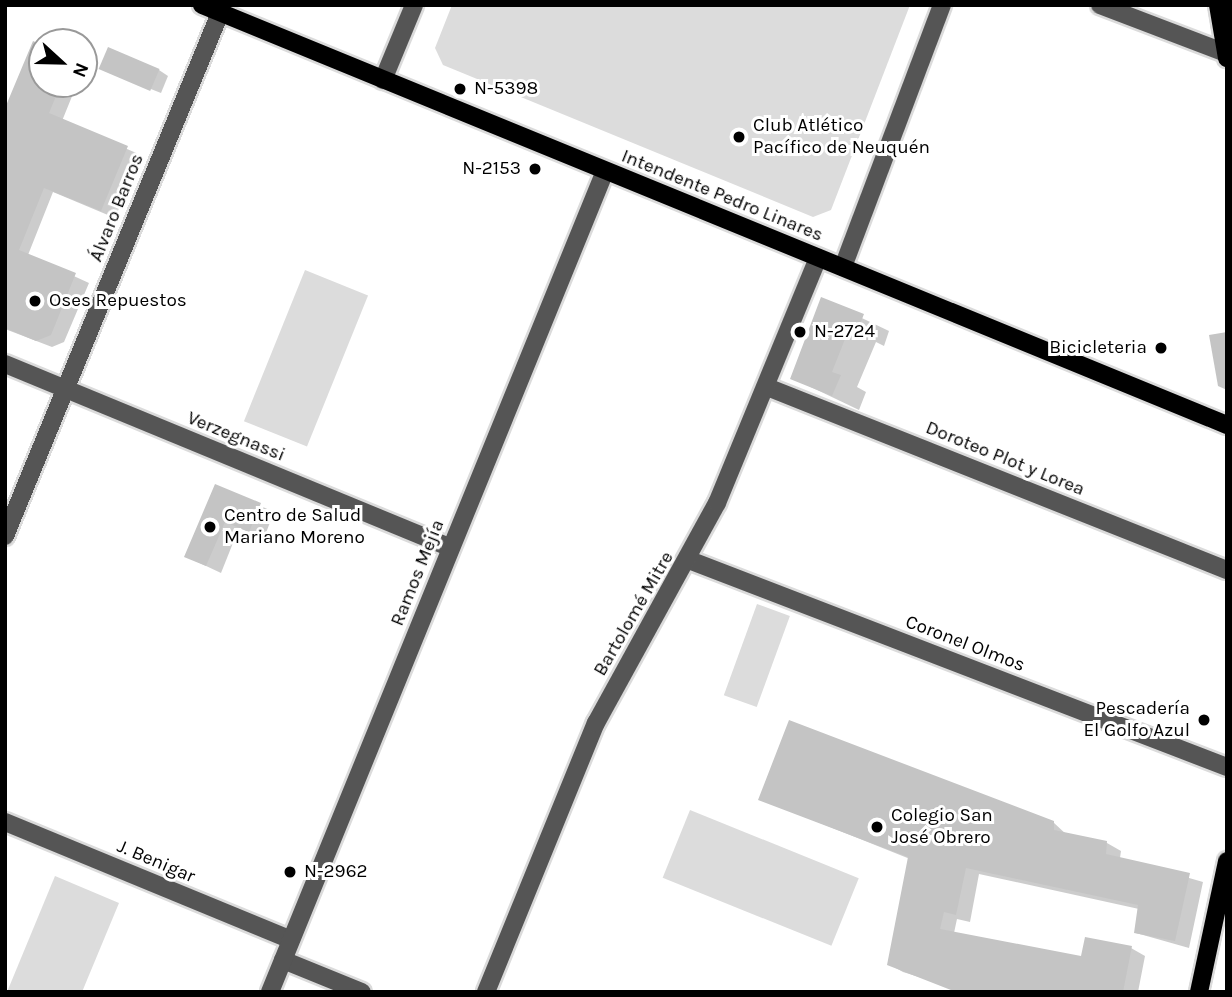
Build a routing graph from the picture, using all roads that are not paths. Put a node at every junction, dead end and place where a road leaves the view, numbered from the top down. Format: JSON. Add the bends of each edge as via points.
{"nodes":[{"id":1,"x":202,"y":5,"type":"edge"},
{"id":2,"x":414,"y":5,"type":"edge"},
{"id":3,"x":942,"y":5,"type":"edge"},
{"id":4,"x":1100,"y":5,"type":"edge"},
{"id":5,"x":1218,"y":5,"type":"edge"},
{"id":6,"x":220,"y":13,"type":"junction"},
{"id":7,"x":1226,"y":55,"type":"edge"},
{"id":8,"x":383,"y":80,"type":"junction"},
{"id":9,"x":605,"y":170,"type":"junction"},
{"id":10,"x":818,"y":258,"type":"junction"},
{"id":11,"x":842,"y":267,"type":"junction"},
{"id":12,"x":5,"y":364,"type":"edge"},
{"id":13,"x":767,"y":387,"type":"junction"},
{"id":14,"x":65,"y":389,"type":"junction"},
{"id":15,"x":1227,"y":425,"type":"edge"},
{"id":16,"x":5,"y":536,"type":"edge"},
{"id":17,"x":451,"y":548,"type":"junction"},
{"id":18,"x":689,"y":560,"type":"junction"},
{"id":19,"x":1227,"y":570,"type":"edge"},
{"id":20,"x":1227,"y":768,"type":"edge"},
{"id":21,"x":5,"y":822,"type":"edge"},
{"id":22,"x":1227,"y":861,"type":"edge"},
{"id":23,"x":291,"y":940,"type":"junction"},
{"id":24,"x":283,"y":960,"type":"junction"},
{"id":25,"x":270,"y":992,"type":"edge"},
{"id":26,"x":362,"y":992,"type":"edge"},
{"id":27,"x":486,"y":992,"type":"edge"},
{"id":28,"x":1199,"y":992,"type":"edge"}],
"edges":[{"from":1,"to":6,"type":"main road","name":"Intendente Pedro Linares"},
{"from":2,"to":8,"type":"street"},
{"from":3,"to":11,"type":"street"},
{"from":4,"to":7,"type":"street"},
{"from":5,"to":7,"type":"main road"},
{"from":6,"to":8,"type":"main road","name":"Intendente Pedro Linares"},
{"from":6,"to":14,"type":"street","name":"Álvaro Barros"},
{"from":8,"to":9,"type":"main road","name":"Intendente Pedro Linares"},
{"from":9,"to":10,"type":"main road","name":"Intendente Pedro Linares"},
{"from":9,"to":17,"type":"street","name":"Ramos Mejía"},
{"from":10,"to":11,"type":"main road","name":"Intendente Pedro Linares"},
{"from":10,"to":13,"type":"street","name":"Bartolomé Mitre"},
{"from":11,"to":15,"type":"main road","name":"Intendente Pedro Linares"},
{"from":12,"to":14,"type":"street","name":"Verzegnassi"},
{"from":13,"to":18,"type":"street","name":"Bartolomé Mitre"},
{"from":13,"to":19,"type":"street","name":"Doroteo Plot y Lorea"},
{"from":14,"to":16,"type":"street","name":"Álvaro Barros"},
{"from":14,"to":17,"type":"street","name":"Verzegnassi"},
{"from":17,"to":23,"type":"street","name":"Ramos Mejía"},
{"from":18,"to":20,"type":"street","name":"Coronel Olmos"},
{"from":18,"to":27,"type":"street","name":"Bartolomé Mitre","via":[[596,723]]},
{"from":21,"to":23,"type":"street","name":"J. Benigar"},
{"from":22,"to":28,"type":"main road"},
{"from":23,"to":24,"type":"street","name":"Ramos Mejía"},
{"from":24,"to":25,"type":"street","name":"Ramos Mejía"},
{"from":24,"to":26,"type":"street"}]}
